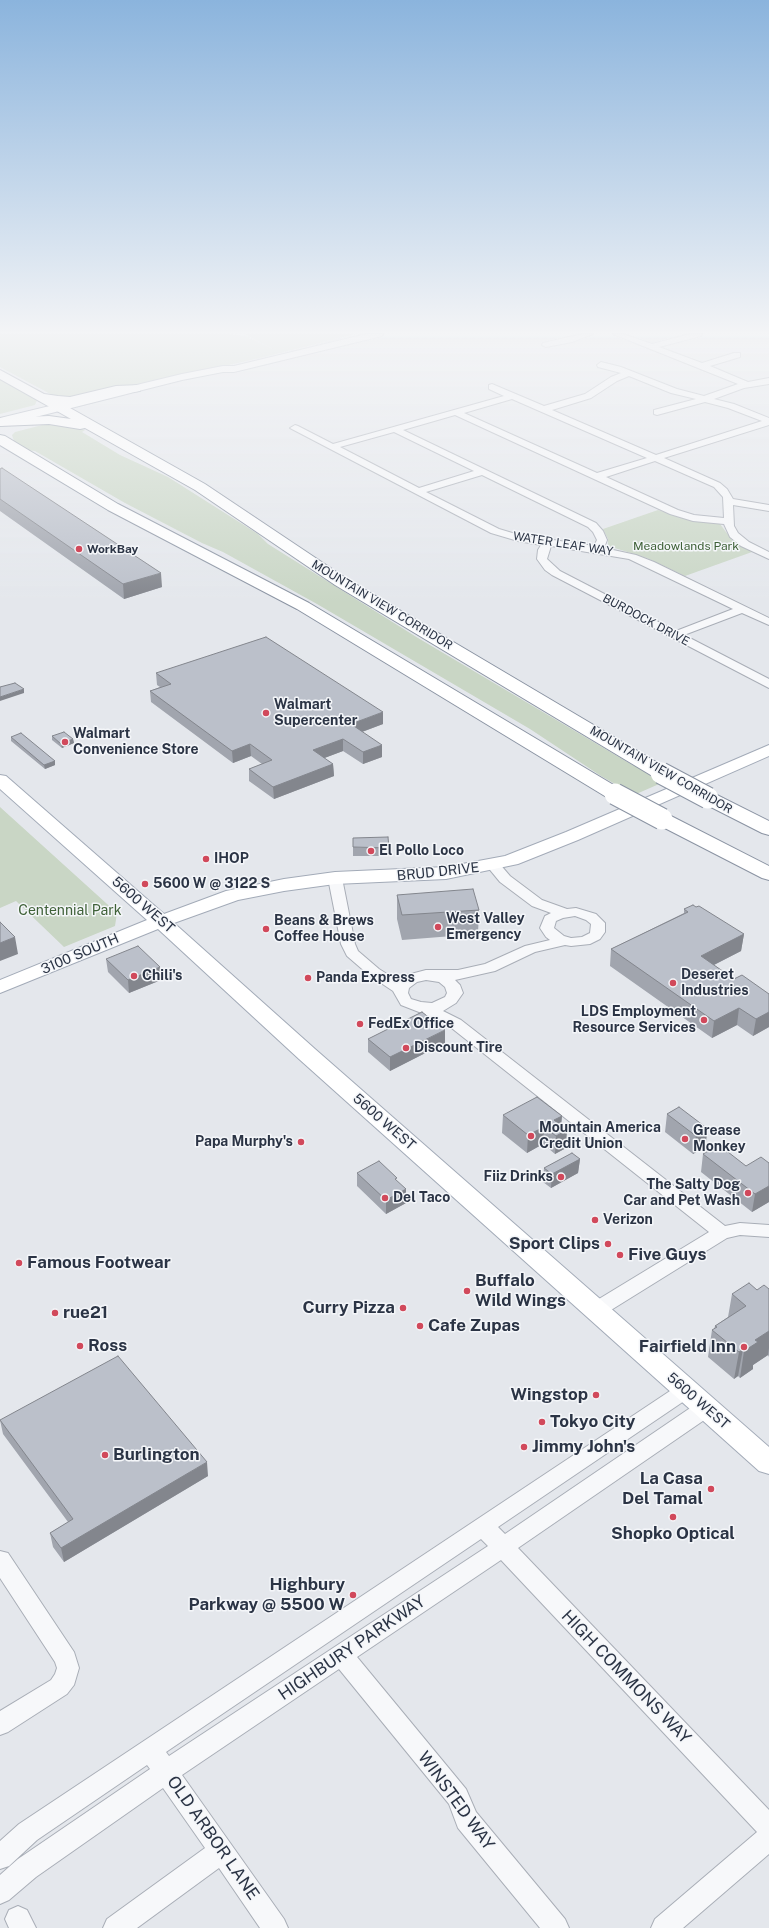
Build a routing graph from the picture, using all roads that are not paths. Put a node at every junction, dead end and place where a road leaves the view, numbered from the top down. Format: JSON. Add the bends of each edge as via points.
{"nodes":[{"id":1,"x":10,"y":424,"type":"edge"},
{"id":2,"x":18,"y":424,"type":"edge"},
{"id":3,"x":74,"y":424,"type":"edge"},
{"id":4,"x":81,"y":424,"type":"edge"},
{"id":5,"x":95,"y":424,"type":"edge"},
{"id":6,"x":413,"y":424,"type":"edge"},
{"id":7,"x":481,"y":424,"type":"edge"},
{"id":8,"x":578,"y":424,"type":"edge"},
{"id":9,"x":760,"y":424,"type":"edge"},
{"id":10,"x":0,"y":428,"type":"edge"},
{"id":11,"x":295,"y":428,"type":"dead end"},
{"id":12,"x":395,"y":429,"type":"junction"},
{"id":13,"x":2,"y":442,"type":"edge"},
{"id":14,"x":331,"y":447,"type":"junction"},
{"id":15,"x":655,"y":458,"type":"junction"},
{"id":16,"x":156,"y":462,"type":"junction"},
{"id":17,"x":483,"y":472,"type":"junction"},
{"id":18,"x":177,"y":474,"type":"junction"},
{"id":19,"x":596,"y":476,"type":"junction"},
{"id":20,"x":418,"y":492,"type":"junction"},
{"id":21,"x":729,"y":501,"type":"junction"},
{"id":22,"x":769,"y":508,"type":"edge"},
{"id":23,"x":729,"y":522,"type":"junction"},
{"id":24,"x":548,"y":542,"type":"junction"},
{"id":25,"x":598,"y":550,"type":"junction"},
{"id":26,"x":769,"y":556,"type":"edge"},
{"id":27,"x":743,"y":609,"type":"junction"},
{"id":28,"x":769,"y":622,"type":"edge"},
{"id":29,"x":675,"y":635,"type":"junction"},
{"id":30,"x":769,"y":684,"type":"edge"},
{"id":31,"x":769,"y":750,"type":"edge"},
{"id":32,"x":0,"y":780,"type":"edge"},
{"id":33,"x":769,"y":829,"type":"edge"},
{"id":34,"x":493,"y":865,"type":"junction"},
{"id":35,"x":769,"y":874,"type":"edge"},
{"id":36,"x":335,"y":878,"type":"junction"},
{"id":37,"x":537,"y":903,"type":"junction"},
{"id":38,"x":565,"y":912,"type":"junction"},
{"id":39,"x":161,"y":921,"type":"junction"},
{"id":40,"x":549,"y":925,"type":"junction"},
{"id":41,"x":564,"y":941,"type":"junction"},
{"id":42,"x":530,"y":949,"type":"junction"},
{"id":43,"x":490,"y":968,"type":"junction"},
{"id":44,"x":431,"y":975,"type":"junction"},
{"id":45,"x":404,"y":985,"type":"junction"},
{"id":46,"x":0,"y":987,"type":"edge"},
{"id":47,"x":453,"y":996,"type":"junction"},
{"id":48,"x":424,"y":1008,"type":"junction"},
{"id":49,"x":455,"y":1023,"type":"junction"},
{"id":50,"x":769,"y":1231,"type":"edge"},
{"id":51,"x":722,"y":1233,"type":"junction"},
{"id":52,"x":596,"y":1310,"type":"junction"},
{"id":53,"x":686,"y":1390,"type":"junction"},
{"id":54,"x":706,"y":1408,"type":"junction"},
{"id":55,"x":769,"y":1463,"type":"edge"},
{"id":56,"x":483,"y":1526,"type":"junction"},
{"id":57,"x":503,"y":1547,"type":"junction"},
{"id":58,"x":0,"y":1560,"type":"edge"},
{"id":59,"x":342,"y":1655,"type":"junction"},
{"id":60,"x":0,"y":1724,"type":"edge"},
{"id":61,"x":150,"y":1749,"type":"junction"},
{"id":62,"x":167,"y":1772,"type":"junction"},
{"id":63,"x":769,"y":1827,"type":"edge"},
{"id":64,"x":769,"y":1838,"type":"edge"},
{"id":65,"x":222,"y":1851,"type":"junction"},
{"id":66,"x":0,"y":1857,"type":"edge"},
{"id":67,"x":0,"y":1891,"type":"edge"},
{"id":68,"x":116,"y":1928,"type":"edge"},
{"id":69,"x":275,"y":1928,"type":"edge"},
{"id":70,"x":556,"y":1928,"type":"edge"},
{"id":71,"x":664,"y":1928,"type":"edge"}],
"edges":[{"from":1,"to":10,"type":"highway"},
{"from":2,"to":13,"type":"highway"},
{"from":3,"to":16,"type":"highway","via":[[137,457]]},
{"from":4,"to":16,"type":"highway","name":"MOUNTAIN VIEW CORRIDOR"},
{"from":5,"to":18,"type":"highway","via":[[158,460]]},
{"from":6,"to":12,"type":"street"},
{"from":7,"to":19,"type":"street"},
{"from":8,"to":15,"type":"street"},
{"from":9,"to":15,"type":"street"},
{"from":11,"to":14,"type":"street","name":"WATER LEAF WAY"},
{"from":12,"to":14,"type":"street"},
{"from":12,"to":17,"type":"street"},
{"from":13,"to":35,"type":"highway","bridge":true,"via":[[127,514],[303,606],[615,794]]},
{"from":14,"to":20,"type":"street","name":"WATER LEAF WAY"},
{"from":15,"to":19,"type":"street"},
{"from":15,"to":21,"type":"street","via":[[717,485]]},
{"from":16,"to":18,"type":"highway","name":"MOUNTAIN VIEW CORRIDOR"},
{"from":17,"to":20,"type":"street"},
{"from":17,"to":25,"type":"street","via":[[592,525],[601,536],[602,542]]},
{"from":18,"to":33,"type":"highway","name":"MOUNTAIN VIEW CORRIDOR","bridge":true,"via":[[214,495],[341,582],[661,773]]},
{"from":19,"to":23,"type":"street","via":[[674,512],[693,518]]},
{"from":20,"to":24,"type":"street","name":"WATER LEAF WAY","via":[[495,531],[518,538]]},
{"from":21,"to":22,"type":"street"},
{"from":21,"to":23,"type":"street"},
{"from":23,"to":26,"type":"street","via":[[730,529],[737,538]]},
{"from":24,"to":25,"type":"street","name":"WATER LEAF WAY"},
{"from":24,"to":29,"type":"street","name":"BURDOCK DRIVE","via":[[543,550],[542,559],[549,568]]},
{"from":25,"to":27,"type":"street","name":"WATER LEAF WAY","via":[[626,555],[645,562]]},
{"from":27,"to":28,"type":"street","name":"WATER LEAF WAY"},
{"from":27,"to":29,"type":"street"},
{"from":29,"to":30,"type":"street","name":"BURDOCK DRIVE"},
{"from":31,"to":34,"type":"main road","name":"BRUD DRIVE","via":[[550,845]]},
{"from":32,"to":39,"type":"main road","name":"5600 WEST"},
{"from":34,"to":36,"type":"main road","name":"BRUD DRIVE","via":[[432,875]]},
{"from":34,"to":37,"type":"street","via":[[505,879]]},
{"from":36,"to":39,"type":"main road","name":"BRUD DRIVE","via":[[240,893]]},
{"from":36,"to":45,"type":"street","via":[[350,948],[358,959],[381,977]]},
{"from":37,"to":38,"type":"street"},
{"from":37,"to":40,"type":"street"},
{"from":38,"to":40,"type":"street","via":[[556,915]]},
{"from":38,"to":41,"type":"street","via":[[586,915],[594,919],[599,928],[590,940]]},
{"from":39,"to":46,"type":"main road","name":"3100 SOUTH"},
{"from":39,"to":52,"type":"main road","name":"5600 WEST"},
{"from":40,"to":41,"type":"street","via":[[554,937]]},
{"from":40,"to":42,"type":"street"},
{"from":41,"to":42,"type":"street"},
{"from":42,"to":43,"type":"street"},
{"from":43,"to":44,"type":"street","via":[[458,975]]},
{"from":43,"to":47,"type":"street"},
{"from":44,"to":45,"type":"street","via":[[416,976]]},
{"from":44,"to":47,"type":"street","via":[[448,981],[454,989]]},
{"from":45,"to":48,"type":"street","via":[[401,996],[406,1002]]},
{"from":47,"to":48,"type":"street","via":[[440,1007]]},
{"from":47,"to":49,"type":"street"},
{"from":48,"to":49,"type":"street"},
{"from":49,"to":51,"type":"street"},
{"from":50,"to":51,"type":"street","via":[[740,1230]]},
{"from":51,"to":52,"type":"street"},
{"from":52,"to":53,"type":"main road","name":"5600 WEST"},
{"from":53,"to":54,"type":"main road","name":"5600 WEST"},
{"from":53,"to":56,"type":"street","name":"HIGHBURY PARKWAY"},
{"from":54,"to":55,"type":"main road","name":"5600 WEST"},
{"from":54,"to":57,"type":"street","name":"HIGHBURY PARKWAY"},
{"from":56,"to":57,"type":"street","name":"HIGH COMMONS WAY"},
{"from":56,"to":61,"type":"street","name":"HIGHBURY PARKWAY"},
{"from":57,"to":59,"type":"street","name":"HIGHBURY PARKWAY"},
{"from":57,"to":63,"type":"street","name":"HIGH COMMONS WAY"},
{"from":58,"to":60,"type":"street","via":[[66,1659],[68,1668],[66,1678],[53,1691]]},
{"from":59,"to":62,"type":"street","name":"HIGHBURY PARKWAY"},
{"from":59,"to":70,"type":"street","name":"WINSTED WAY","via":[[458,1798],[467,1820]]},
{"from":61,"to":62,"type":"street","name":"OLD ARBOR LANE"},
{"from":61,"to":66,"type":"street","name":"HIGHBURY PARKWAY","via":[[28,1832]]},
{"from":62,"to":65,"type":"street","name":"OLD ARBOR LANE"},
{"from":62,"to":67,"type":"street","name":"HIGHBURY PARKWAY","via":[[27,1868]]},
{"from":64,"to":71,"type":"street"},
{"from":65,"to":68,"type":"street"},
{"from":65,"to":69,"type":"street","name":"OLD ARBOR LANE"}]}
